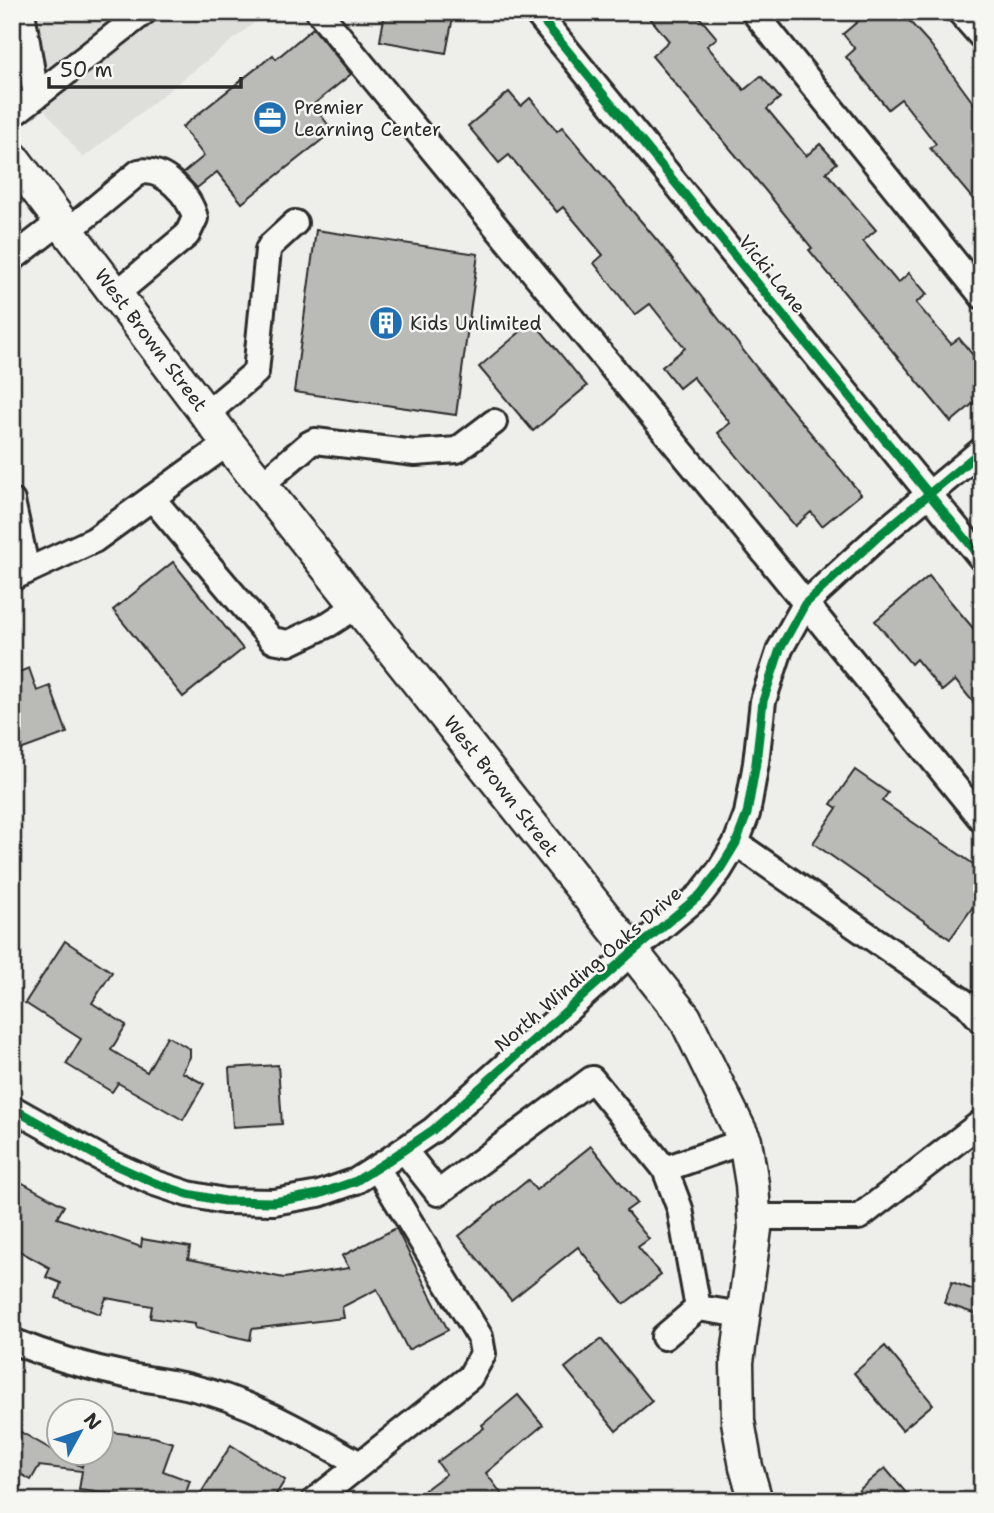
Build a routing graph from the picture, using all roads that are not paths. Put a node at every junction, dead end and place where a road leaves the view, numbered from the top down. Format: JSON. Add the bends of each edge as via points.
{"nodes":[{"id":1,"x":22,"y":12,"type":"edge"},
{"id":2,"x":144,"y":12,"type":"edge"},
{"id":3,"x":319,"y":12,"type":"edge"},
{"id":4,"x":536,"y":12,"type":"edge"},
{"id":5,"x":754,"y":12,"type":"edge"},
{"id":6,"x":962,"y":13,"type":"edge"},
{"id":7,"x":982,"y":37,"type":"edge"},
{"id":8,"x":36,"y":96,"type":"junction"},
{"id":9,"x":12,"y":115,"type":"edge"},
{"id":10,"x":12,"y":157,"type":"edge"},
{"id":11,"x":295,"y":223,"type":"dead end"},
{"id":12,"x":64,"y":226,"type":"junction"},
{"id":13,"x":12,"y":259,"type":"edge"},
{"id":14,"x":116,"y":294,"type":"junction"},
{"id":15,"x":982,"y":296,"type":"edge"},
{"id":16,"x":206,"y":414,"type":"junction"},
{"id":17,"x":494,"y":422,"type":"dead end"},
{"id":18,"x":228,"y":443,"type":"junction"},
{"id":19,"x":982,"y":450,"type":"edge"},
{"id":20,"x":261,"y":485,"type":"junction"},
{"id":21,"x":929,"y":493,"type":"junction"},
{"id":22,"x":152,"y":498,"type":"junction"},
{"id":23,"x":12,"y":501,"type":"edge"},
{"id":24,"x":982,"y":559,"type":"edge"},
{"id":25,"x":20,"y":574,"type":"edge"},
{"id":26,"x":806,"y":604,"type":"junction"},
{"id":27,"x":357,"y":606,"type":"junction"},
{"id":28,"x":982,"y":820,"type":"edge"},
{"id":29,"x":736,"y":843,"type":"junction"},
{"id":30,"x":632,"y":952,"type":"junction"},
{"id":31,"x":982,"y":1021,"type":"edge"},
{"id":32,"x":12,"y":1108,"type":"edge"},
{"id":33,"x":982,"y":1122,"type":"edge"},
{"id":34,"x":746,"y":1141,"type":"junction"},
{"id":35,"x":404,"y":1150,"type":"junction"},
{"id":36,"x":377,"y":1168,"type":"junction"},
{"id":37,"x":665,"y":1169,"type":"junction"},
{"id":38,"x":754,"y":1217,"type":"junction"},
{"id":39,"x":698,"y":1308,"type":"junction"},
{"id":40,"x":743,"y":1315,"type":"junction"},
{"id":41,"x":664,"y":1337,"type":"dead end"},
{"id":42,"x":12,"y":1342,"type":"edge"},
{"id":43,"x":360,"y":1464,"type":"junction"},
{"id":44,"x":314,"y":1501,"type":"edge"},
{"id":45,"x":756,"y":1501,"type":"edge"}],
"edges":[{"from":1,"to":8,"type":"street"},
{"from":2,"to":8,"type":"street"},
{"from":3,"to":26,"type":"street"},
{"from":4,"to":21,"type":"street","name":"Vicki Lane"},
{"from":5,"to":15,"type":"street"},
{"from":6,"to":7,"type":"street"},
{"from":8,"to":9,"type":"street"},
{"from":10,"to":12,"type":"main road","name":"West Brown Street"},
{"from":11,"to":16,"type":"street","via":[[268,250],[256,372]]},
{"from":12,"to":13,"type":"street"},
{"from":12,"to":14,"type":"main road","name":"West Brown Street"},
{"from":12,"to":14,"type":"street","via":[[147,170],[167,177],[190,206],[195,218],[187,235]]},
{"from":14,"to":16,"type":"main road","name":"West Brown Street"},
{"from":16,"to":18,"type":"main road","name":"West Brown Street"},
{"from":17,"to":20,"type":"street","via":[[457,450],[415,453],[315,441]]},
{"from":18,"to":20,"type":"main road","name":"West Brown Street"},
{"from":18,"to":22,"type":"street"},
{"from":19,"to":21,"type":"street","name":"North Winding Oaks Drive"},
{"from":20,"to":27,"type":"main road","name":"West Brown Street"},
{"from":21,"to":24,"type":"street","name":"Vicki Lane"},
{"from":21,"to":26,"type":"street","name":"North Winding Oaks Drive"},
{"from":22,"to":25,"type":"street","via":[[94,540]]},
{"from":22,"to":27,"type":"street","via":[[272,640],[289,643]]},
{"from":23,"to":25,"type":"street"},
{"from":26,"to":28,"type":"street"},
{"from":26,"to":29,"type":"street","name":"North Winding Oaks Drive","via":[[780,649],[763,701],[749,802]]},
{"from":27,"to":30,"type":"main road","name":"West Brown Street"},
{"from":29,"to":30,"type":"street","name":"North Winding Oaks Drive","via":[[699,895]]},
{"from":29,"to":31,"type":"street","via":[[967,1004]]},
{"from":30,"to":34,"type":"main road","name":"West Brown Street","via":[[685,1018]]},
{"from":30,"to":35,"type":"street","name":"North Winding Oaks Drive","via":[[433,1130]]},
{"from":32,"to":36,"type":"street","name":"North Winding Oaks Drive","via":[[155,1183],[224,1201],[274,1202],[319,1194]]},
{"from":33,"to":38,"type":"street","via":[[859,1217]]},
{"from":34,"to":37,"type":"street"},
{"from":34,"to":38,"type":"main road","name":"West Brown Street"},
{"from":35,"to":36,"type":"street","name":"North Winding Oaks Drive"},
{"from":35,"to":37,"type":"street","via":[[438,1193],[592,1079]]},
{"from":36,"to":43,"type":"street","via":[[480,1337],[483,1354],[470,1377]]},
{"from":37,"to":39,"type":"street","via":[[680,1209]]},
{"from":38,"to":40,"type":"main road","name":"West Brown Street"},
{"from":39,"to":40,"type":"street"},
{"from":39,"to":41,"type":"street"},
{"from":40,"to":45,"type":"main road","name":"West Brown Street","via":[[737,1362],[738,1421]]},
{"from":42,"to":43,"type":"street","via":[[97,1368],[223,1396]]},
{"from":43,"to":44,"type":"street"}]}
